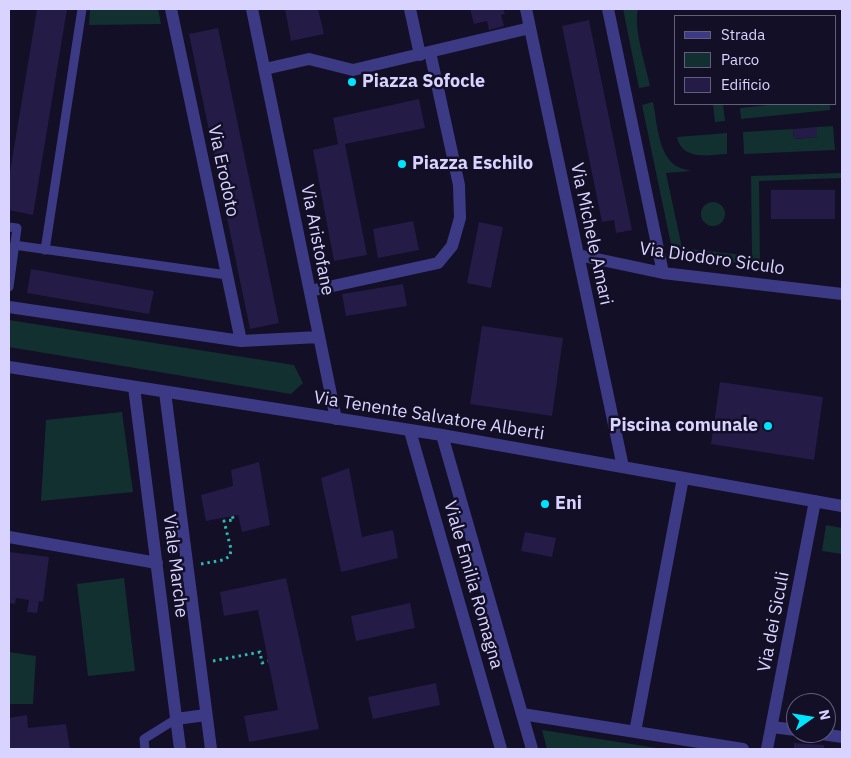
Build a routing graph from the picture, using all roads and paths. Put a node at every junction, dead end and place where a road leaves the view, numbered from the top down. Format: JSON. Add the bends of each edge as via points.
{"nodes":[{"id":1,"x":82,"y":9,"type":"edge"},
{"id":2,"x":171,"y":9,"type":"edge"},
{"id":3,"x":252,"y":9,"type":"edge"},
{"id":4,"x":410,"y":9,"type":"edge"},
{"id":5,"x":526,"y":9,"type":"edge"},
{"id":6,"x":608,"y":9,"type":"edge"},
{"id":7,"x":530,"y":28,"type":"junction"},
{"id":8,"x":425,"y":53,"type":"junction"},
{"id":9,"x":265,"y":69,"type":"junction"},
{"id":10,"x":9,"y":227,"type":"edge"},
{"id":11,"x":14,"y":246,"type":"junction"},
{"id":12,"x":45,"y":250,"type":"junction"},
{"id":13,"x":578,"y":255,"type":"junction"},
{"id":14,"x":663,"y":273,"type":"junction"},
{"id":15,"x":226,"y":275,"type":"junction"},
{"id":16,"x":9,"y":287,"type":"edge"},
{"id":17,"x":310,"y":291,"type":"junction"},
{"id":18,"x":842,"y":294,"type":"edge"},
{"id":19,"x":9,"y":307,"type":"edge"},
{"id":20,"x":319,"y":338,"type":"junction"},
{"id":21,"x":241,"y":341,"type":"junction"},
{"id":22,"x":9,"y":366,"type":"edge"},
{"id":23,"x":134,"y":387,"type":"junction"},
{"id":24,"x":165,"y":392,"type":"junction"},
{"id":25,"x":336,"y":419,"type":"junction"},
{"id":26,"x":410,"y":431,"type":"junction"},
{"id":27,"x":442,"y":435,"type":"junction"},
{"id":28,"x":623,"y":467,"type":"junction"},
{"id":29,"x":684,"y":478,"type":"junction"},
{"id":30,"x":814,"y":501,"type":"junction"},
{"id":31,"x":842,"y":506,"type":"edge"},
{"id":32,"x":232,"y":516,"type":"dead end"},
{"id":33,"x":9,"y":537,"type":"edge"},
{"id":34,"x":157,"y":563,"type":"junction"},
{"id":35,"x":187,"y":567,"type":"junction"},
{"id":36,"x":268,"y":661,"type":"dead end"},
{"id":37,"x":200,"y":663,"type":"junction"},
{"id":38,"x":522,"y":714,"type":"junction"},
{"id":39,"x":206,"y":715,"type":"junction"},
{"id":40,"x":176,"y":719,"type":"junction"},
{"id":41,"x":772,"y":727,"type":"junction"},
{"id":42,"x":786,"y":729,"type":"edge"},
{"id":43,"x":635,"y":732,"type":"junction"},
{"id":44,"x":145,"y":749,"type":"edge"},
{"id":45,"x":180,"y":749,"type":"edge"},
{"id":46,"x":211,"y":749,"type":"edge"},
{"id":47,"x":501,"y":749,"type":"edge"},
{"id":48,"x":532,"y":749,"type":"edge"},
{"id":49,"x":743,"y":749,"type":"edge"},
{"id":50,"x":767,"y":749,"type":"edge"}],
"edges":[{"from":1,"to":12,"type":"lane"},
{"from":2,"to":15,"type":"street","name":"Via Erodoto"},
{"from":3,"to":9,"type":"street","name":"Via Aristofane"},
{"from":4,"to":8,"type":"street"},
{"from":5,"to":7,"type":"street","name":"Via Michele Amari"},
{"from":6,"to":14,"type":"street"},
{"from":7,"to":8,"type":"street"},
{"from":7,"to":13,"type":"street","name":"Via Michele Amari"},
{"from":8,"to":9,"type":"street","via":[[353,70],[309,59]]},
{"from":8,"to":17,"type":"street","via":[[459,184],[460,218],[452,246],[438,262]]},
{"from":9,"to":17,"type":"street","name":"Via Aristofane"},
{"from":10,"to":11,"type":"lane","via":[[17,228]]},
{"from":11,"to":12,"type":"lane"},
{"from":11,"to":16,"type":"lane"},
{"from":12,"to":15,"type":"lane"},
{"from":13,"to":14,"type":"street","name":"Via Diodoro Siculo"},
{"from":13,"to":28,"type":"street","name":"Via Michele Amari"},
{"from":14,"to":18,"type":"street","name":"Via Diodoro Siculo"},
{"from":15,"to":21,"type":"street","name":"Via Erodoto"},
{"from":17,"to":20,"type":"street","name":"Via Aristofane"},
{"from":19,"to":21,"type":"street"},
{"from":20,"to":21,"type":"street"},
{"from":20,"to":25,"type":"street","name":"Via Aristofane"},
{"from":22,"to":23,"type":"street","name":"Via Tenente Salvatore Alberti"},
{"from":23,"to":24,"type":"street","name":"Via Tenente Salvatore Alberti"},
{"from":23,"to":34,"type":"street","name":"Viale Marche"},
{"from":24,"to":25,"type":"street","name":"Via Tenente Salvatore Alberti"},
{"from":24,"to":35,"type":"street","name":"Viale Marche"},
{"from":25,"to":26,"type":"street","name":"Via Tenente Salvatore Alberti"},
{"from":26,"to":27,"type":"street","name":"Via Tenente Salvatore Alberti"},
{"from":26,"to":47,"type":"street","name":"Viale Emilia Romagna"},
{"from":27,"to":28,"type":"street","name":"Via Tenente Salvatore Alberti"},
{"from":27,"to":38,"type":"street","name":"Viale Emilia Romagna"},
{"from":28,"to":29,"type":"street","name":"Via Tenente Salvatore Alberti"},
{"from":29,"to":30,"type":"street","name":"Via Tenente Salvatore Alberti"},
{"from":29,"to":43,"type":"street"},
{"from":30,"to":31,"type":"street","name":"Via Tenente Salvatore Alberti"},
{"from":30,"to":41,"type":"street","name":"Via dei Siculi"},
{"from":32,"to":35,"type":"path","via":[[234,520],[224,521],[230,556]]},
{"from":33,"to":34,"type":"street"},
{"from":34,"to":40,"type":"street","name":"Viale Marche"},
{"from":35,"to":37,"type":"street","name":"Viale Marche"},
{"from":36,"to":37,"type":"path","via":[[262,663],[260,652]]},
{"from":37,"to":39,"type":"street","name":"Viale Marche"},
{"from":38,"to":43,"type":"street"},
{"from":38,"to":48,"type":"street","name":"Viale Emilia Romagna"},
{"from":39,"to":40,"type":"street"},
{"from":39,"to":46,"type":"street","name":"Viale Marche"},
{"from":40,"to":44,"type":"lane","via":[[144,739]]},
{"from":40,"to":45,"type":"street","name":"Viale Marche"},
{"from":41,"to":42,"type":"street"},
{"from":41,"to":50,"type":"street","name":"Via dei Siculi"},
{"from":43,"to":49,"type":"street"}]}
